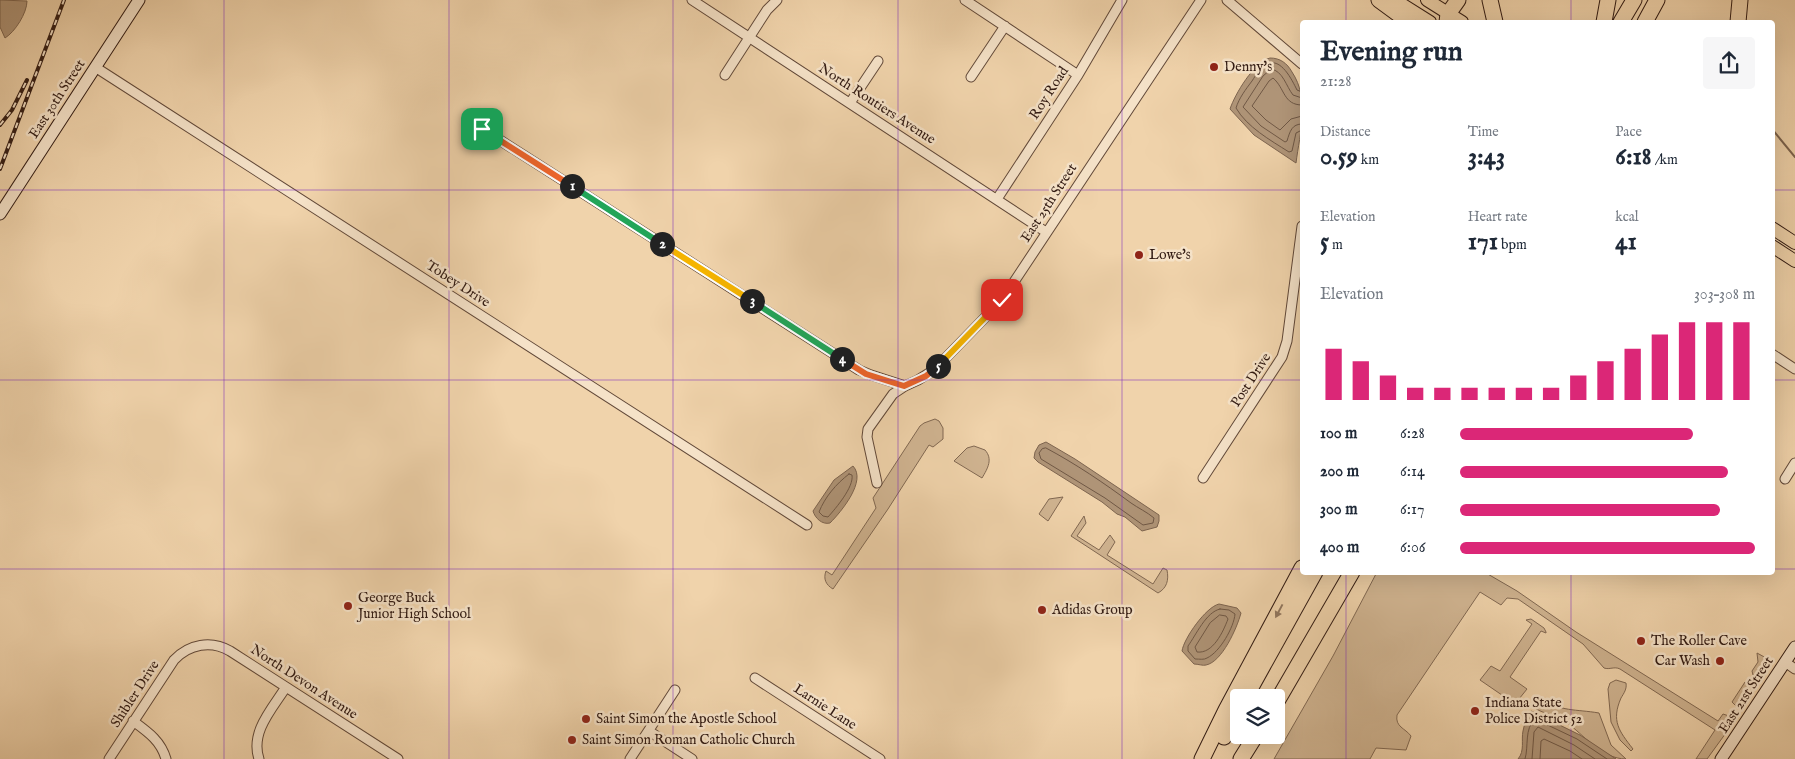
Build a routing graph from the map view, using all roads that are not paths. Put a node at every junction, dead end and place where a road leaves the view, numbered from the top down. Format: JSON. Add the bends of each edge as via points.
{"nodes":[{"id":1,"x":139,"y":0,"type":"edge"},
{"id":2,"x":692,"y":0,"type":"edge"},
{"id":3,"x":777,"y":0,"type":"edge"},
{"id":4,"x":965,"y":0,"type":"edge"},
{"id":5,"x":1122,"y":0,"type":"edge"},
{"id":6,"x":1201,"y":0,"type":"edge"},
{"id":7,"x":1227,"y":0,"type":"edge"},
{"id":8,"x":1379,"y":0,"type":"edge"},
{"id":9,"x":1395,"y":0,"type":"edge"},
{"id":10,"x":1426,"y":0,"type":"edge"},
{"id":11,"x":1458,"y":0,"type":"edge"},
{"id":12,"x":1490,"y":0,"type":"edge"},
{"id":13,"x":1608,"y":0,"type":"edge"},
{"id":14,"x":1634,"y":0,"type":"edge"},
{"id":15,"x":1657,"y":0,"type":"edge"},
{"id":16,"x":1740,"y":0,"type":"edge"},
{"id":17,"x":1448,"y":18,"type":"edge"},
{"id":18,"x":1406,"y":20,"type":"edge"},
{"id":19,"x":1427,"y":20,"type":"edge"},
{"id":20,"x":1495,"y":20,"type":"edge"},
{"id":21,"x":1604,"y":20,"type":"edge"},
{"id":22,"x":1622,"y":20,"type":"edge"},
{"id":23,"x":1646,"y":20,"type":"edge"},
{"id":24,"x":1738,"y":20,"type":"edge"},
{"id":25,"x":1005,"y":26,"type":"junction"},
{"id":26,"x":749,"y":37,"type":"junction"},
{"id":27,"x":878,"y":61,"type":"dead end"},
{"id":28,"x":1300,"y":62,"type":"edge"},
{"id":29,"x":95,"y":67,"type":"junction"},
{"id":30,"x":1078,"y":74,"type":"junction"},
{"id":31,"x":725,"y":75,"type":"dead end"},
{"id":32,"x":971,"y":77,"type":"dead end"},
{"id":33,"x":850,"y":104,"type":"junction"},
{"id":34,"x":470,"y":121,"type":"dead end"},
{"id":35,"x":997,"y":198,"type":"junction"},
{"id":36,"x":0,"y":214,"type":"edge"},
{"id":37,"x":1775,"y":230,"type":"edge"},
{"id":38,"x":1046,"y":232,"type":"junction"},
{"id":39,"x":1300,"y":241,"type":"edge"},
{"id":40,"x":1795,"y":243,"type":"edge"},
{"id":41,"x":1775,"y":248,"type":"edge"},
{"id":42,"x":1795,"y":261,"type":"edge"},
{"id":43,"x":1775,"y":356,"type":"edge"},
{"id":44,"x":1795,"y":369,"type":"edge"},
{"id":45,"x":904,"y":386,"type":"junction"},
{"id":46,"x":1795,"y":463,"type":"edge"},
{"id":47,"x":1203,"y":478,"type":"dead end"},
{"id":48,"x":1785,"y":479,"type":"dead end"},
{"id":49,"x":877,"y":483,"type":"dead end"},
{"id":50,"x":807,"y":525,"type":"dead end"},
{"id":51,"x":1300,"y":572,"type":"edge"},
{"id":52,"x":1313,"y":575,"type":"edge"},
{"id":53,"x":1339,"y":575,"type":"edge"},
{"id":54,"x":1350,"y":575,"type":"edge"},
{"id":55,"x":1795,"y":647,"type":"edge"},
{"id":56,"x":190,"y":648,"type":"joint"},
{"id":57,"x":1785,"y":662,"type":"junction"},
{"id":58,"x":1795,"y":669,"type":"edge"},
{"id":59,"x":755,"y":678,"type":"dead end"},
{"id":60,"x":286,"y":687,"type":"junction"},
{"id":61,"x":1250,"y":689,"type":"edge"},
{"id":62,"x":1278,"y":689,"type":"edge"},
{"id":63,"x":1284,"y":689,"type":"edge"},
{"id":64,"x":675,"y":690,"type":"dead end"},
{"id":65,"x":133,"y":721,"type":"junction"},
{"id":66,"x":1230,"y":726,"type":"edge"},
{"id":67,"x":649,"y":731,"type":"junction"},
{"id":68,"x":1249,"y":744,"type":"edge"},
{"id":69,"x":109,"y":759,"type":"edge"},
{"id":70,"x":166,"y":759,"type":"edge"},
{"id":71,"x":259,"y":759,"type":"edge"},
{"id":72,"x":398,"y":759,"type":"edge"},
{"id":73,"x":630,"y":759,"type":"edge"},
{"id":74,"x":692,"y":759,"type":"edge"},
{"id":75,"x":880,"y":759,"type":"edge"},
{"id":76,"x":1202,"y":759,"type":"edge"},
{"id":77,"x":1211,"y":759,"type":"edge"},
{"id":78,"x":1240,"y":759,"type":"edge"},
{"id":79,"x":1721,"y":759,"type":"edge"}],
"edges":[{"from":1,"to":29,"type":"main road","name":"East 30th Street"},
{"from":2,"to":26,"type":"street","name":"North Routiers Avenue"},
{"from":3,"to":26,"type":"street"},
{"from":4,"to":25,"type":"street"},
{"from":5,"to":30,"type":"street","name":"Roy Road"},
{"from":6,"to":38,"type":"street","name":"East 25th Street"},
{"from":7,"to":28,"type":"street"},
{"from":8,"to":18,"type":"highway"},
{"from":9,"to":19,"type":"main road"},
{"from":10,"to":17,"type":"main road"},
{"from":11,"to":17,"type":"highway"},
{"from":12,"to":20,"type":"highway"},
{"from":13,"to":21,"type":"highway"},
{"from":14,"to":22,"type":"highway"},
{"from":15,"to":23,"type":"highway"},
{"from":16,"to":24,"type":"highway"},
{"from":25,"to":30,"type":"street"},
{"from":25,"to":32,"type":"street"},
{"from":26,"to":31,"type":"street"},
{"from":26,"to":33,"type":"street","name":"North Routiers Avenue"},
{"from":27,"to":33,"type":"street"},
{"from":29,"to":36,"type":"main road","name":"East 30th Street"},
{"from":29,"to":50,"type":"street","name":"Tobey Drive"},
{"from":30,"to":35,"type":"street","name":"Roy Road"},
{"from":33,"to":35,"type":"street","name":"North Routiers Avenue"},
{"from":34,"to":45,"type":"street","via":[[859,370]]},
{"from":35,"to":38,"type":"street","name":"North Routiers Avenue"},
{"from":37,"to":40,"type":"main road"},
{"from":38,"to":45,"type":"street","name":"East 25th Street","via":[[998,304],[934,370]]},
{"from":39,"to":47,"type":"street","name":"Post Drive","via":[[1282,357]]},
{"from":41,"to":42,"type":"main road"},
{"from":43,"to":44,"type":"street"},
{"from":45,"to":49,"type":"street","name":"East 25th Street","via":[[893,394],[867,431]]},
{"from":46,"to":48,"type":"street"},
{"from":51,"to":76,"type":"highway","one_way":true},
{"from":52,"to":61,"type":"highway"},
{"from":53,"to":62,"type":"highway"},
{"from":54,"to":63,"type":"highway"},
{"from":55,"to":57,"type":"main road","name":"East 21st Street"},
{"from":56,"to":60,"type":"street","name":"North Devon Avenue","via":[[202,645],[222,647]]},
{"from":56,"to":65,"type":"street","name":"Shibler Drive","via":[[174,660]]},
{"from":57,"to":58,"type":"street"},
{"from":57,"to":79,"type":"main road","name":"East 21st Street"},
{"from":59,"to":75,"type":"street","name":"Larnie Lane"},
{"from":60,"to":71,"type":"street","via":[[258,734]]},
{"from":60,"to":72,"type":"street","name":"North Devon Avenue"},
{"from":64,"to":67,"type":"street"},
{"from":65,"to":69,"type":"street","name":"Shibler Drive"},
{"from":65,"to":70,"type":"street","via":[[156,739]]},
{"from":66,"to":77,"type":"highway"},
{"from":67,"to":73,"type":"street"},
{"from":67,"to":74,"type":"street"},
{"from":68,"to":78,"type":"highway"}]}
